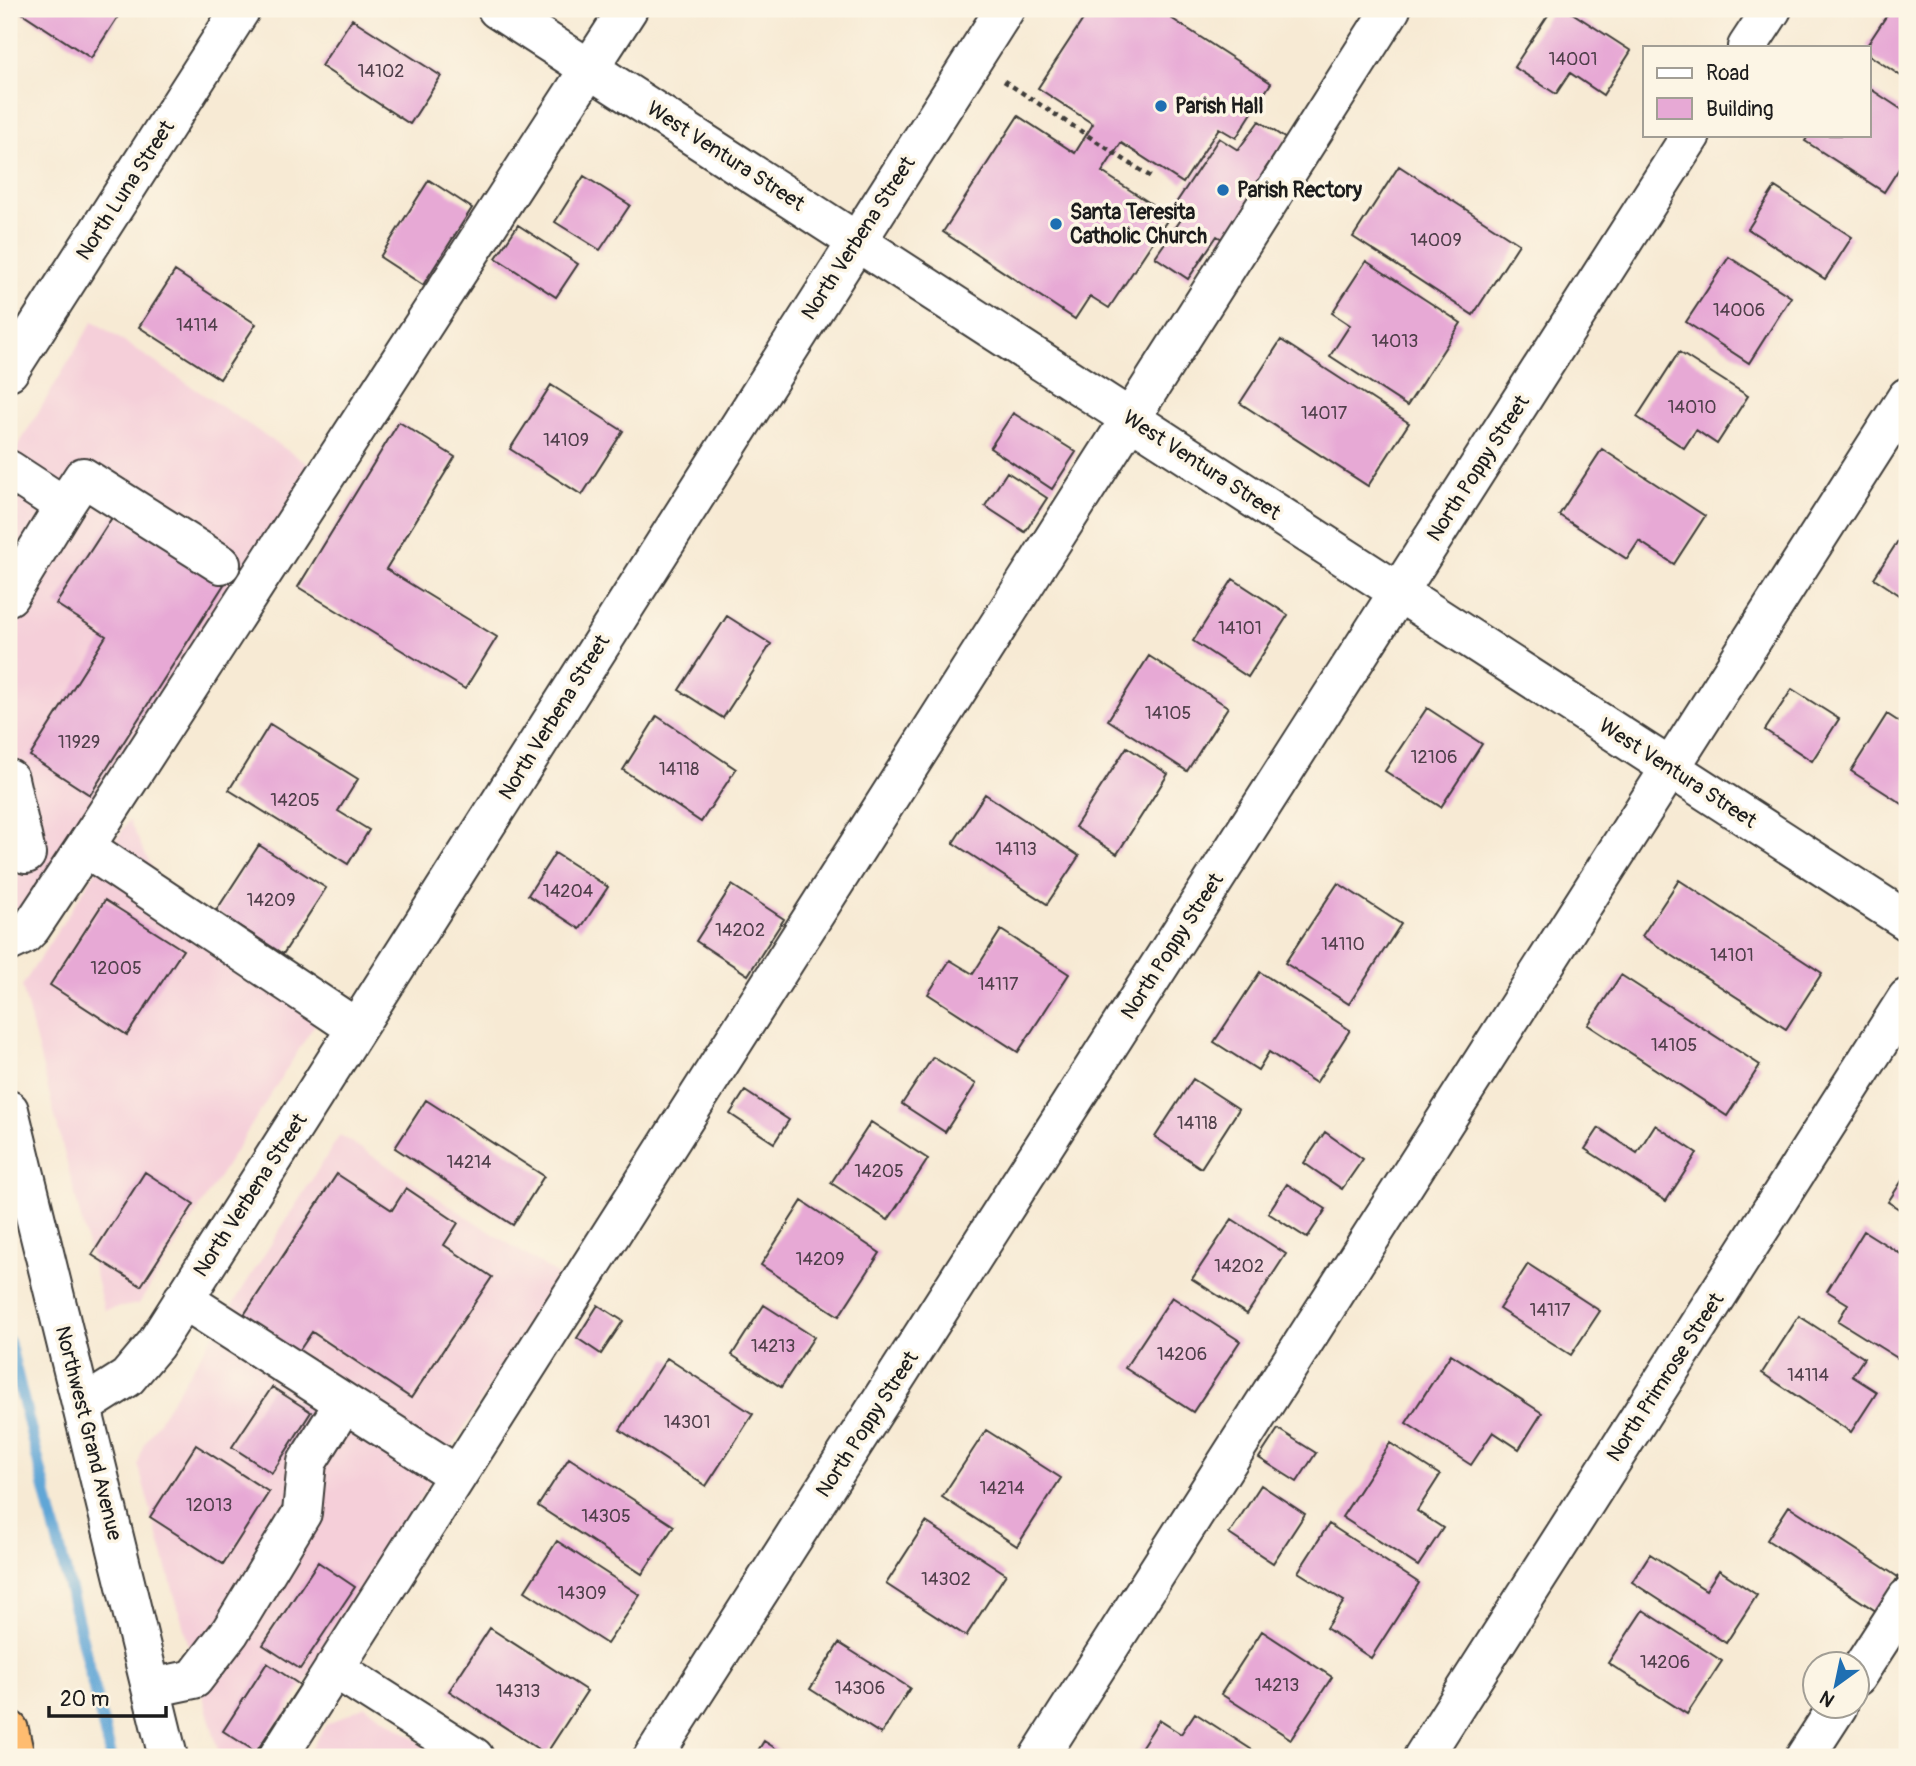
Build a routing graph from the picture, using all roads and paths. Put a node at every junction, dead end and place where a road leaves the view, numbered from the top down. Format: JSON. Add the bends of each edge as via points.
{"nodes":[{"id":1,"x":241,"y":9,"type":"edge"},
{"id":2,"x":497,"y":9,"type":"edge"},
{"id":3,"x":628,"y":9,"type":"edge"},
{"id":4,"x":1004,"y":9,"type":"edge"},
{"id":5,"x":1391,"y":9,"type":"edge"},
{"id":6,"x":1772,"y":9,"type":"edge"},
{"id":7,"x":1748,"y":46,"type":"edge"},
{"id":8,"x":590,"y":68,"type":"junction"},
{"id":9,"x":1004,"y":80,"type":"dead end"},
{"id":10,"x":1690,"y":136,"type":"edge"},
{"id":11,"x":1151,"y":177,"type":"dead end"},
{"id":12,"x":856,"y":240,"type":"junction"},
{"id":13,"x":9,"y":371,"type":"edge"},
{"id":14,"x":1907,"y":397,"type":"edge"},
{"id":15,"x":1129,"y":417,"type":"junction"},
{"id":16,"x":9,"y":470,"type":"edge"},
{"id":17,"x":64,"y":506,"type":"junction"},
{"id":18,"x":221,"y":564,"type":"dead end"},
{"id":19,"x":1399,"y":592,"type":"junction"},
{"id":20,"x":9,"y":596,"type":"edge"},
{"id":21,"x":1670,"y":767,"type":"junction"},
{"id":22,"x":9,"y":779,"type":"edge"},
{"id":23,"x":85,"y":847,"type":"junction"},
{"id":24,"x":26,"y":854,"type":"dead end"},
{"id":25,"x":1907,"y":921,"type":"edge"},
{"id":26,"x":9,"y":942,"type":"edge"},
{"id":27,"x":1907,"y":998,"type":"edge"},
{"id":28,"x":356,"y":1028,"type":"junction"},
{"id":29,"x":9,"y":1110,"type":"edge"},
{"id":30,"x":183,"y":1299,"type":"junction"},
{"id":31,"x":344,"y":1403,"type":"junction"},
{"id":32,"x":83,"y":1406,"type":"junction"},
{"id":33,"x":457,"y":1475,"type":"junction"},
{"id":34,"x":1907,"y":1598,"type":"edge"},
{"id":35,"x":1870,"y":1656,"type":"edge"},
{"id":36,"x":334,"y":1668,"type":"junction"},
{"id":37,"x":151,"y":1688,"type":"junction"},
{"id":38,"x":1829,"y":1720,"type":"edge"},
{"id":39,"x":9,"y":1730,"type":"edge"},
{"id":40,"x":15,"y":1757,"type":"edge"},
{"id":41,"x":168,"y":1757,"type":"edge"},
{"id":42,"x":278,"y":1757,"type":"edge"},
{"id":43,"x":474,"y":1757,"type":"edge"},
{"id":44,"x":653,"y":1757,"type":"edge"},
{"id":45,"x":1039,"y":1757,"type":"edge"},
{"id":46,"x":1423,"y":1757,"type":"edge"},
{"id":47,"x":1805,"y":1757,"type":"edge"}],
"edges":[{"from":1,"to":13,"type":"street","name":"North Luna Street"},
{"from":2,"to":8,"type":"street","name":"West Ventura Street"},
{"from":3,"to":8,"type":"street"},
{"from":4,"to":12,"type":"street","name":"North Verbena Street"},
{"from":5,"to":15,"type":"street"},
{"from":6,"to":7,"type":"street"},
{"from":8,"to":12,"type":"street","name":"West Ventura Street"},
{"from":8,"to":23,"type":"street"},
{"from":9,"to":11,"type":"path"},
{"from":10,"to":19,"type":"street","name":"North Poppy Street"},
{"from":12,"to":15,"type":"street","name":"West Ventura Street"},
{"from":12,"to":28,"type":"street","name":"North Verbena Street"},
{"from":14,"to":21,"type":"street"},
{"from":15,"to":19,"type":"street","name":"West Ventura Street"},
{"from":15,"to":33,"type":"street"},
{"from":16,"to":17,"type":"street"},
{"from":17,"to":18,"type":"street","via":[[83,477]]},
{"from":17,"to":20,"type":"street"},
{"from":19,"to":21,"type":"street","name":"West Ventura Street"},
{"from":19,"to":44,"type":"street","name":"North Poppy Street"},
{"from":21,"to":25,"type":"street","name":"West Ventura Street"},
{"from":21,"to":45,"type":"street"},
{"from":22,"to":24,"type":"street"},
{"from":23,"to":26,"type":"street","via":[[31,928]]},
{"from":23,"to":28,"type":"street"},
{"from":27,"to":46,"type":"street","name":"North Primrose Street"},
{"from":28,"to":30,"type":"street","name":"North Verbena Street"},
{"from":29,"to":32,"type":"street","name":"Northwest Grand Avenue"},
{"from":30,"to":31,"type":"street"},
{"from":30,"to":32,"type":"street","name":"North Verbena Street","via":[[155,1345],[127,1378]]},
{"from":31,"to":33,"type":"street"},
{"from":31,"to":37,"type":"street","via":[[307,1462],[302,1513],[230,1632],[194,1679]]},
{"from":32,"to":37,"type":"street","name":"Northwest Grand Avenue"},
{"from":33,"to":36,"type":"street"},
{"from":34,"to":35,"type":"street"},
{"from":36,"to":42,"type":"street"},
{"from":36,"to":43,"type":"street"},
{"from":37,"to":41,"type":"street","name":"Northwest Grand Avenue"},
{"from":38,"to":47,"type":"street"},
{"from":39,"to":40,"type":"highway"}]}
